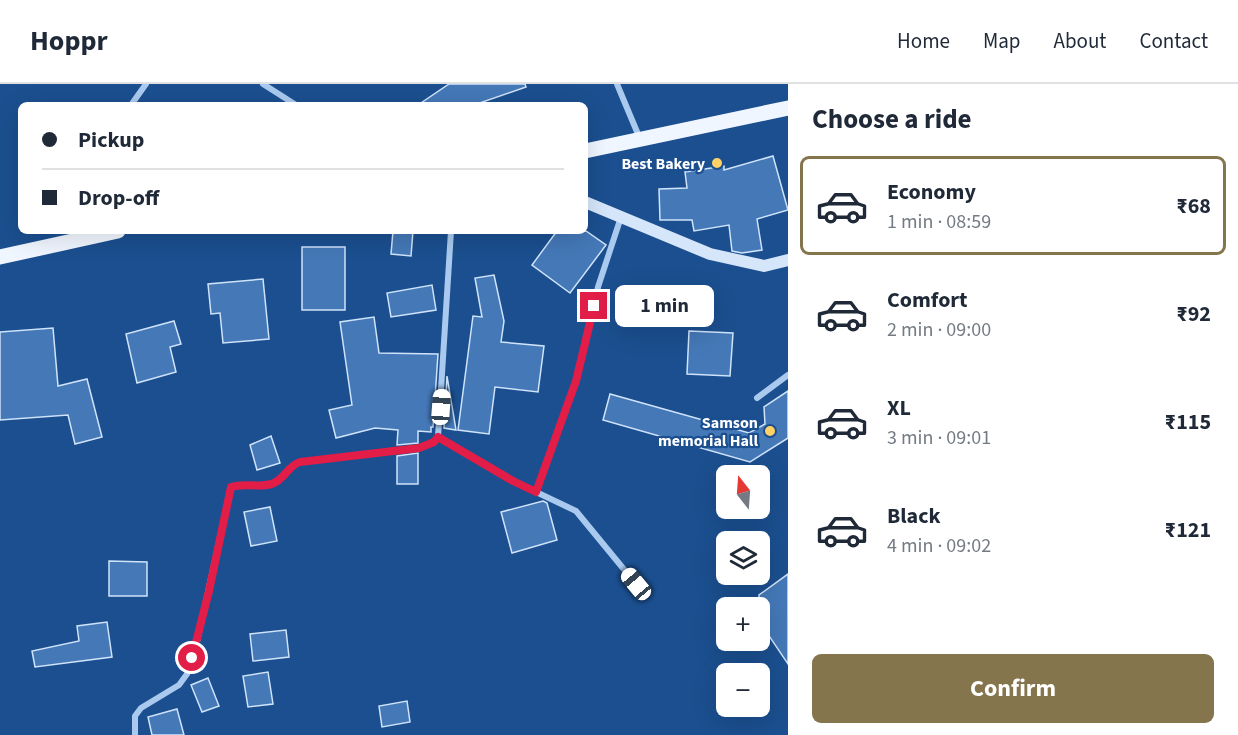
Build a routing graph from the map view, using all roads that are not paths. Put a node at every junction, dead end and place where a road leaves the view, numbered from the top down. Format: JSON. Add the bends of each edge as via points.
{"nodes":[{"id":1,"x":146,"y":84,"type":"edge"},
{"id":2,"x":263,"y":84,"type":"edge"},
{"id":3,"x":617,"y":84,"type":"edge"},
{"id":4,"x":133,"y":102,"type":"edge"},
{"id":5,"x":291,"y":102,"type":"edge"},
{"id":6,"x":788,"y":108,"type":"edge"},
{"id":7,"x":640,"y":140,"type":"junction"},
{"id":8,"x":588,"y":150,"type":"edge"},
{"id":9,"x":588,"y":203,"type":"edge"},
{"id":10,"x":621,"y":217,"type":"junction"},
{"id":11,"x":104,"y":234,"type":"edge"},
{"id":12,"x":451,"y":234,"type":"edge"},
{"id":13,"x":0,"y":257,"type":"edge"},
{"id":14,"x":788,"y":260,"type":"edge"},
{"id":15,"x":788,"y":375,"type":"edge"},
{"id":16,"x":757,"y":398,"type":"dead end"},
{"id":17,"x":438,"y":437,"type":"junction"},
{"id":18,"x":536,"y":492,"type":"junction"},
{"id":19,"x":636,"y":584,"type":"dead end"},
{"id":20,"x":135,"y":735,"type":"edge"}],
"edges":[{"from":1,"to":4,"type":"street"},
{"from":2,"to":5,"type":"street"},
{"from":3,"to":7,"type":"street"},
{"from":6,"to":7,"type":"main road"},
{"from":7,"to":8,"type":"main road"},
{"from":9,"to":10,"type":"main road"},
{"from":10,"to":14,"type":"main road","via":[[710,254],[764,266]]},
{"from":10,"to":18,"type":"street","via":[[598,287],[576,381]]},
{"from":11,"to":13,"type":"main road"},
{"from":12,"to":17,"type":"street"},
{"from":15,"to":16,"type":"street"},
{"from":17,"to":18,"type":"street"},
{"from":17,"to":20,"type":"street","via":[[419,448],[300,462],[275,483],[231,487],[187,674],[179,685],[141,708],[135,716]]},
{"from":18,"to":19,"type":"street","via":[[576,511]]}]}
